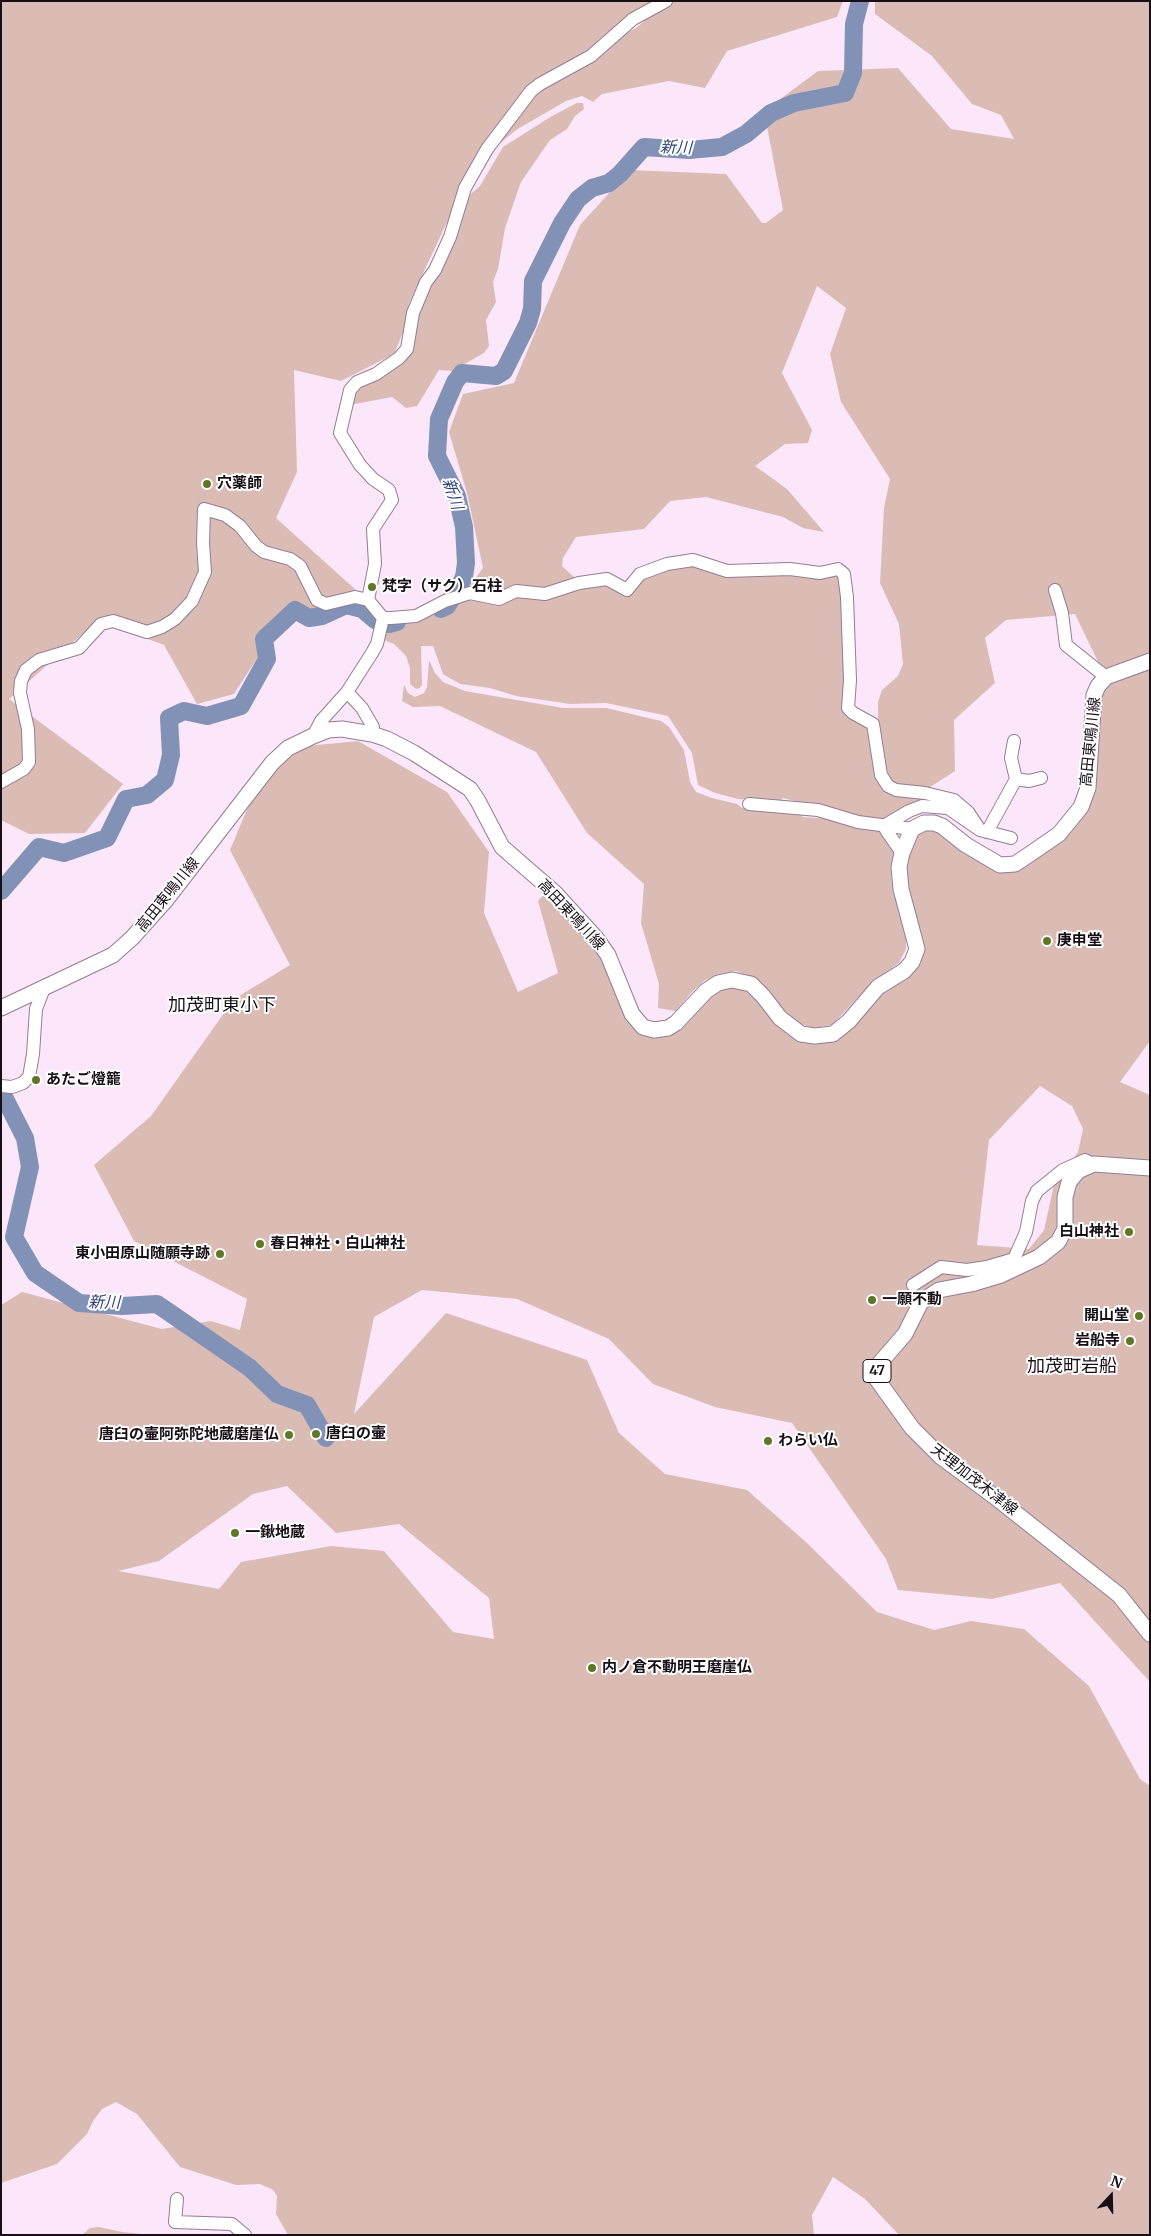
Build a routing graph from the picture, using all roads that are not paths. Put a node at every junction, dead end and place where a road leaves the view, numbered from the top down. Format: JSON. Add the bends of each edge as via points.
{"nodes":[{"id":1,"x":666,"y":1,"type":"edge"},
{"id":2,"x":1055,"y":590,"type":"dead end"},
{"id":3,"x":368,"y":600,"type":"junction"},
{"id":4,"x":384,"y":618,"type":"junction"},
{"id":5,"x":1150,"y":661,"type":"edge"},
{"id":6,"x":1106,"y":677,"type":"junction"},
{"id":7,"x":347,"y":692,"type":"junction"},
{"id":8,"x":372,"y":734,"type":"junction"},
{"id":9,"x":313,"y":736,"type":"junction"},
{"id":10,"x":1014,"y":741,"type":"dead end"},
{"id":11,"x":1041,"y":778,"type":"dead end"},
{"id":12,"x":1016,"y":779,"type":"junction"},
{"id":13,"x":1,"y":782,"type":"edge"},
{"id":14,"x":749,"y":804,"type":"dead end"},
{"id":15,"x":887,"y":824,"type":"junction"},
{"id":16,"x":912,"y":829,"type":"junction"},
{"id":17,"x":983,"y":831,"type":"junction"},
{"id":18,"x":1011,"y":838,"type":"dead end"},
{"id":19,"x":902,"y":853,"type":"junction"},
{"id":20,"x":44,"y":988,"type":"junction"},
{"id":21,"x":1,"y":1008,"type":"edge"},
{"id":22,"x":5,"y":1087,"type":"edge"},
{"id":23,"x":1094,"y":1164,"type":"junction"},
{"id":24,"x":1150,"y":1168,"type":"edge"},
{"id":25,"x":912,"y":1285,"type":"dead end"},
{"id":26,"x":1150,"y":1634,"type":"edge"},
{"id":27,"x":177,"y":2199,"type":"dead end"},
{"id":28,"x":245,"y":2235,"type":"edge"}],
"edges":[{"from":1,"to":3,"type":"street","via":[[632,19],[591,56],[531,91],[487,149],[466,188],[450,237],[414,313],[406,349],[398,358],[376,374],[357,382],[350,390],[340,433],[360,465],[389,490],[392,500],[373,529],[375,564]]},
{"from":2,"to":6,"type":"street","via":[[1066,646]]},
{"from":3,"to":4,"type":"street"},
{"from":3,"to":13,"type":"street","via":[[355,597],[326,604],[317,600],[300,566],[290,559],[264,552],[225,515],[204,509],[205,572],[192,601],[174,620],[146,632],[113,621],[101,624],[79,648],[38,660],[26,670],[20,693],[28,728],[29,762],[24,769]]},
{"from":4,"to":7,"type":"street","via":[[372,653]]},
{"from":4,"to":17,"type":"street","via":[[416,616],[470,593],[498,599],[516,591],[544,594],[579,582],[607,579],[627,590],[640,574],[667,564],[693,560],[727,571],[790,569],[820,573],[838,569],[844,574],[847,597],[848,708],[873,724],[881,775],[888,786],[896,790],[954,800]]},
{"from":5,"to":6,"type":"main road","name":"高田東鳴川線"},
{"from":6,"to":16,"type":"main road","name":"高田東鳴川線","via":[[1094,695],[1088,788],[1081,807],[1059,834],[1015,864],[1000,865],[942,826],[924,823]]},
{"from":7,"to":8,"type":"street","via":[[362,708],[373,727]]},
{"from":7,"to":9,"type":"street","via":[[321,721]]},
{"from":8,"to":9,"type":"main road","name":"高田東鳴川線","via":[[342,729]]},
{"from":8,"to":19,"type":"main road","name":"高田東鳴川線","via":[[414,753],[470,789],[496,840],[556,894],[596,938],[608,955],[632,1014],[643,1027],[654,1030],[672,1025],[706,991],[718,983],[732,980],[752,984],[780,1018],[802,1034],[834,1034],[878,987],[912,962],[917,950],[900,889]]},
{"from":9,"to":20,"type":"main road","name":"高田東鳴川線","via":[[288,748],[272,763],[166,900],[132,938],[113,955]]},
{"from":10,"to":12,"type":"street","via":[[1011,758]]},
{"from":11,"to":12,"type":"street","via":[[1029,781]]},
{"from":12,"to":17,"type":"street"},
{"from":14,"to":15,"type":"street","via":[[818,810],[858,822]]},
{"from":15,"to":16,"type":"street"},
{"from":15,"to":17,"type":"street","via":[[908,811],[934,806],[948,808]]},
{"from":15,"to":19,"type":"street","via":[[886,830]]},
{"from":16,"to":19,"type":"main road","name":"高田東鳴川線"},
{"from":17,"to":18,"type":"street"},
{"from":20,"to":21,"type":"main road","name":"高田東鳴川線"},
{"from":20,"to":22,"type":"street","via":[[36,1009],[29,1077],[23,1083]]},
{"from":23,"to":24,"type":"main road"},
{"from":23,"to":25,"type":"street","via":[[1085,1160],[1063,1170],[1037,1191],[1026,1232],[1014,1259],[987,1268],[941,1267]]},
{"from":23,"to":26,"type":"main road","name":"天理加茂木津線","number":"47","via":[[1078,1171],[1069,1182],[1065,1197],[1066,1229],[1058,1242],[1039,1257],[1000,1275],[939,1290],[921,1302],[905,1334],[879,1364],[876,1378],[912,1428],[940,1457],[1119,1595]]},
{"from":27,"to":28,"type":"street","via":[[175,2222],[232,2224]]}]}
